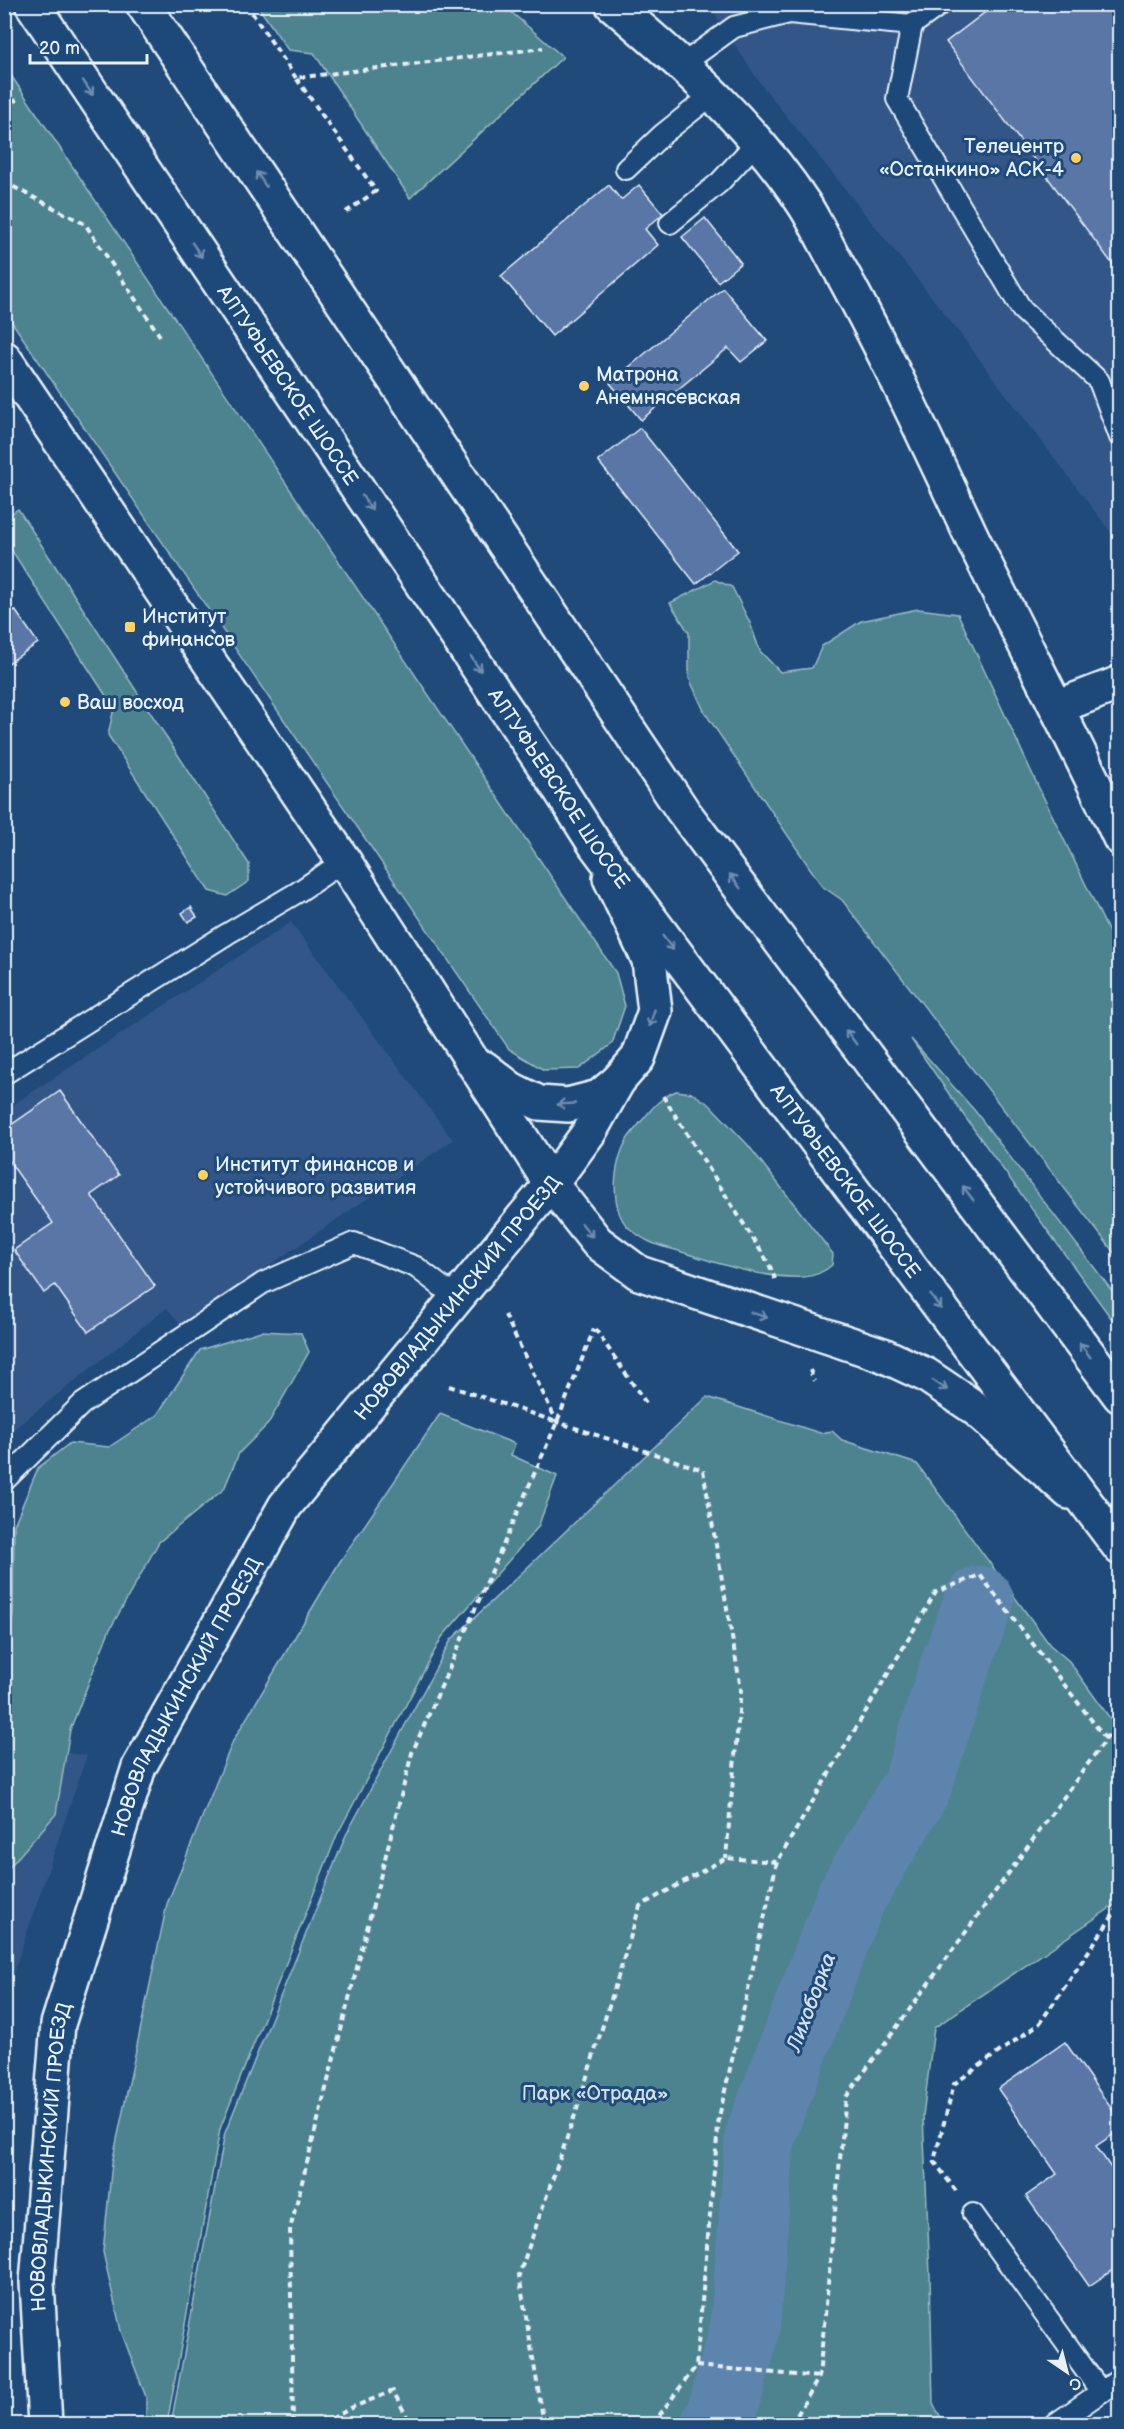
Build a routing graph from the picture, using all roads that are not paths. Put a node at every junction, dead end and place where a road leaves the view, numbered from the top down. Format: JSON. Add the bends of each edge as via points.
{"nodes":[{"id":1,"x":32,"y":4,"type":"edge"},
{"id":2,"x":143,"y":4,"type":"edge"},
{"id":3,"x":941,"y":4,"type":"edge"},
{"id":4,"x":621,"y":7,"type":"edge"},
{"id":5,"x":912,"y":25,"type":"junction"},
{"id":6,"x":683,"y":64,"type":"junction"},
{"id":7,"x":713,"y":94,"type":"junction"},
{"id":8,"x":757,"y":142,"type":"junction"},
{"id":9,"x":626,"y":169,"type":"dead end"},
{"id":10,"x":670,"y":223,"type":"dead end"},
{"id":11,"x":4,"y":358,"type":"edge"},
{"id":12,"x":1119,"y":437,"type":"edge"},
{"id":13,"x":1119,"y":683,"type":"edge"},
{"id":14,"x":1057,"y":707,"type":"junction"},
{"id":15,"x":1119,"y":838,"type":"edge"},
{"id":16,"x":596,"y":846,"type":"junction"},
{"id":17,"x":344,"y":861,"type":"junction"},
{"id":18,"x":471,"y":1057,"type":"junction"},
{"id":19,"x":4,"y":1074,"type":"edge"},
{"id":20,"x":618,"y":1081,"type":"junction"},
{"id":21,"x":551,"y":1184,"type":"junction"},
{"id":22,"x":455,"y":1297,"type":"junction"},
{"id":23,"x":1119,"y":1396,"type":"edge"},
{"id":24,"x":4,"y":1481,"type":"edge"},
{"id":25,"x":1095,"y":1515,"type":"junction"},
{"id":26,"x":1119,"y":1548,"type":"edge"},
{"id":27,"x":973,"y":2214,"type":"road end"},
{"id":28,"x":1119,"y":2379,"type":"edge"},
{"id":29,"x":1101,"y":2392,"type":"junction"},
{"id":30,"x":45,"y":2424,"type":"edge"},
{"id":31,"x":1055,"y":2424,"type":"edge"}],
"edges":[{"from":1,"to":16,"type":"main road","name":"АЛТУФЬЕВСКОЕ ШОССЕ","one_way":true},
{"from":23,"to":2,"type":"main road","one_way":true,"via":[[683,811]]},
{"from":3,"to":5,"type":"lane"},
{"from":4,"to":6,"type":"main road"},
{"from":5,"to":6,"type":"lane","via":[[789,13],[734,27]]},
{"from":5,"to":12,"type":"lane","via":[[897,99],[1022,310],[1099,381]]},
{"from":6,"to":7,"type":"main road"},
{"from":7,"to":8,"type":"main road"},
{"from":7,"to":9,"type":"lane"},
{"from":8,"to":10,"type":"lane","via":[[720,182]]},
{"from":8,"to":14,"type":"main road","via":[[804,204],[882,346]]},
{"from":11,"to":17,"type":"main road"},
{"from":13,"to":14,"type":"main road"},
{"from":14,"to":15,"type":"main road"},
{"from":16,"to":20,"type":"main road","one_way":true,"via":[[649,960],[656,1011],[638,1058]]},
{"from":16,"to":25,"type":"main road","name":"АЛТУФЬЕВСКОЕ ШОССЕ","one_way":true},
{"from":17,"to":18,"type":"main road"},
{"from":17,"to":19,"type":"lane"},
{"from":20,"to":18,"type":"main road","one_way":true,"via":[[598,1098],[568,1105],[539,1103],[512,1089]]},
{"from":18,"to":21,"type":"main road"},
{"from":20,"to":21,"type":"main road","name":"НОВОВЛАДЫКИНСКИЙ ПРОЕЗД","via":[[590,1131]]},
{"from":21,"to":22,"type":"main road","name":"НОВОВЛАДЫКИНСКИЙ ПРОЕЗД"},
{"from":21,"to":25,"type":"main road","one_way":true,"via":[[597,1242],[639,1274],[883,1355],[926,1375],[975,1408]]},
{"from":22,"to":24,"type":"lane","via":[[416,1267],[354,1244],[263,1283],[82,1404]]},
{"from":22,"to":30,"type":"main road","name":"НОВОВЛАДЫКИНСКИЙ ПРОЕЗД","via":[[285,1506],[139,1767],[58,2024],[37,2282]]},
{"from":25,"to":26,"type":"main road","name":"АЛТУФЬЕВСКОЕ ШОССЕ"},
{"from":27,"to":29,"type":"lane"},
{"from":28,"to":29,"type":"lane"},
{"from":29,"to":31,"type":"lane"}]}
